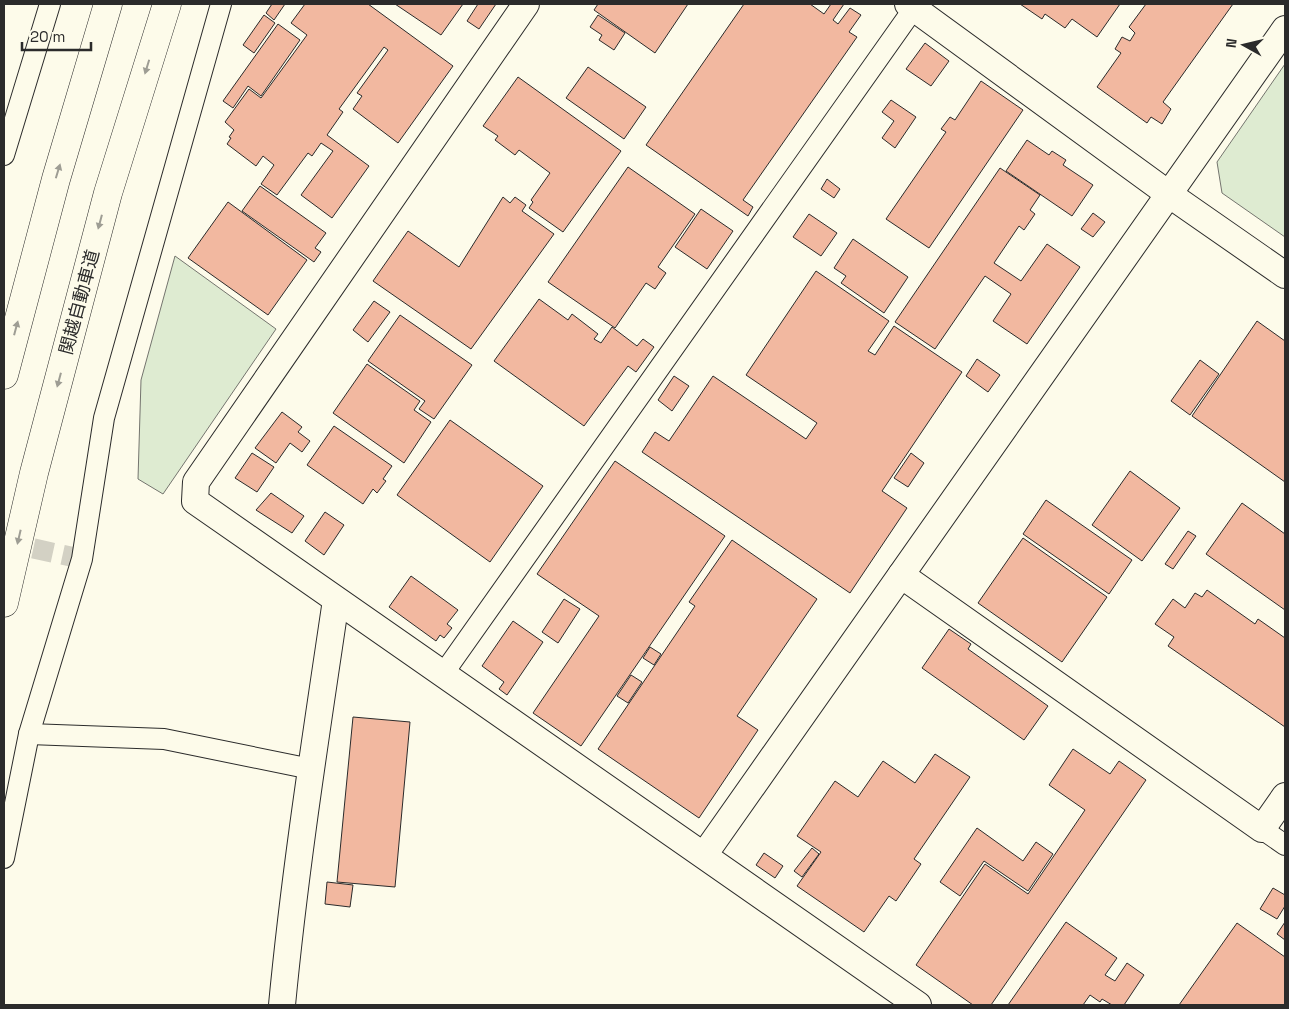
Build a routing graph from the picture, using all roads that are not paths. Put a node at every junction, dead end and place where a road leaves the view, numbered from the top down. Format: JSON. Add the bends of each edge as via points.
{"nodes":[{"id":1,"x":50,"y":4,"type":"edge"},
{"id":2,"x":108,"y":4,"type":"edge"},
{"id":3,"x":167,"y":4,"type":"edge"},
{"id":4,"x":221,"y":4,"type":"edge"},
{"id":5,"x":526,"y":4,"type":"edge"},
{"id":6,"x":911,"y":6,"type":"edge"},
{"id":7,"x":1285,"y":29,"type":"edge"},
{"id":8,"x":4,"y":155,"type":"edge"},
{"id":9,"x":1170,"y":195,"type":"junction"},
{"id":10,"x":1285,"y":275,"type":"edge"},
{"id":11,"x":4,"y":375,"type":"edge"},
{"id":12,"x":902,"y":575,"type":"junction"},
{"id":13,"x":336,"y":600,"type":"junction"},
{"id":14,"x":4,"y":603,"type":"edge"},
{"id":15,"x":443,"y":674,"type":"junction"},
{"id":16,"x":28,"y":734,"type":"junction"},
{"id":17,"x":311,"y":769,"type":"junction"},
{"id":18,"x":1285,"y":796,"type":"edge"},
{"id":19,"x":1262,"y":830,"type":"junction"},
{"id":20,"x":1285,"y":846,"type":"edge"},
{"id":21,"x":704,"y":855,"type":"junction"},
{"id":22,"x":4,"y":858,"type":"edge"},
{"id":23,"x":282,"y":1005,"type":"edge"},
{"id":24,"x":918,"y":1005,"type":"edge"}],
"edges":[{"from":1,"to":8,"type":"street"},
{"from":11,"to":2,"type":"highway","one_way":true,"via":[[56,179]]},
{"from":3,"to":14,"type":"highway","name":"関越自動車道","one_way":true,"via":[[108,193],[34,473]]},
{"from":4,"to":16,"type":"street","via":[[104,418],[82,559]]},
{"from":5,"to":13,"type":"street","via":[[196,482],[195,501]]},
{"from":6,"to":9,"type":"street"},
{"from":6,"to":15,"type":"street"},
{"from":7,"to":9,"type":"street"},
{"from":9,"to":10,"type":"street"},
{"from":9,"to":12,"type":"street"},
{"from":12,"to":19,"type":"street"},
{"from":12,"to":21,"type":"street"},
{"from":13,"to":15,"type":"street"},
{"from":13,"to":17,"type":"street"},
{"from":15,"to":21,"type":"street"},
{"from":16,"to":17,"type":"street","via":[[164,739]]},
{"from":16,"to":22,"type":"street"},
{"from":17,"to":23,"type":"street"},
{"from":18,"to":19,"type":"street"},
{"from":19,"to":20,"type":"street"},
{"from":21,"to":24,"type":"street"}]}
